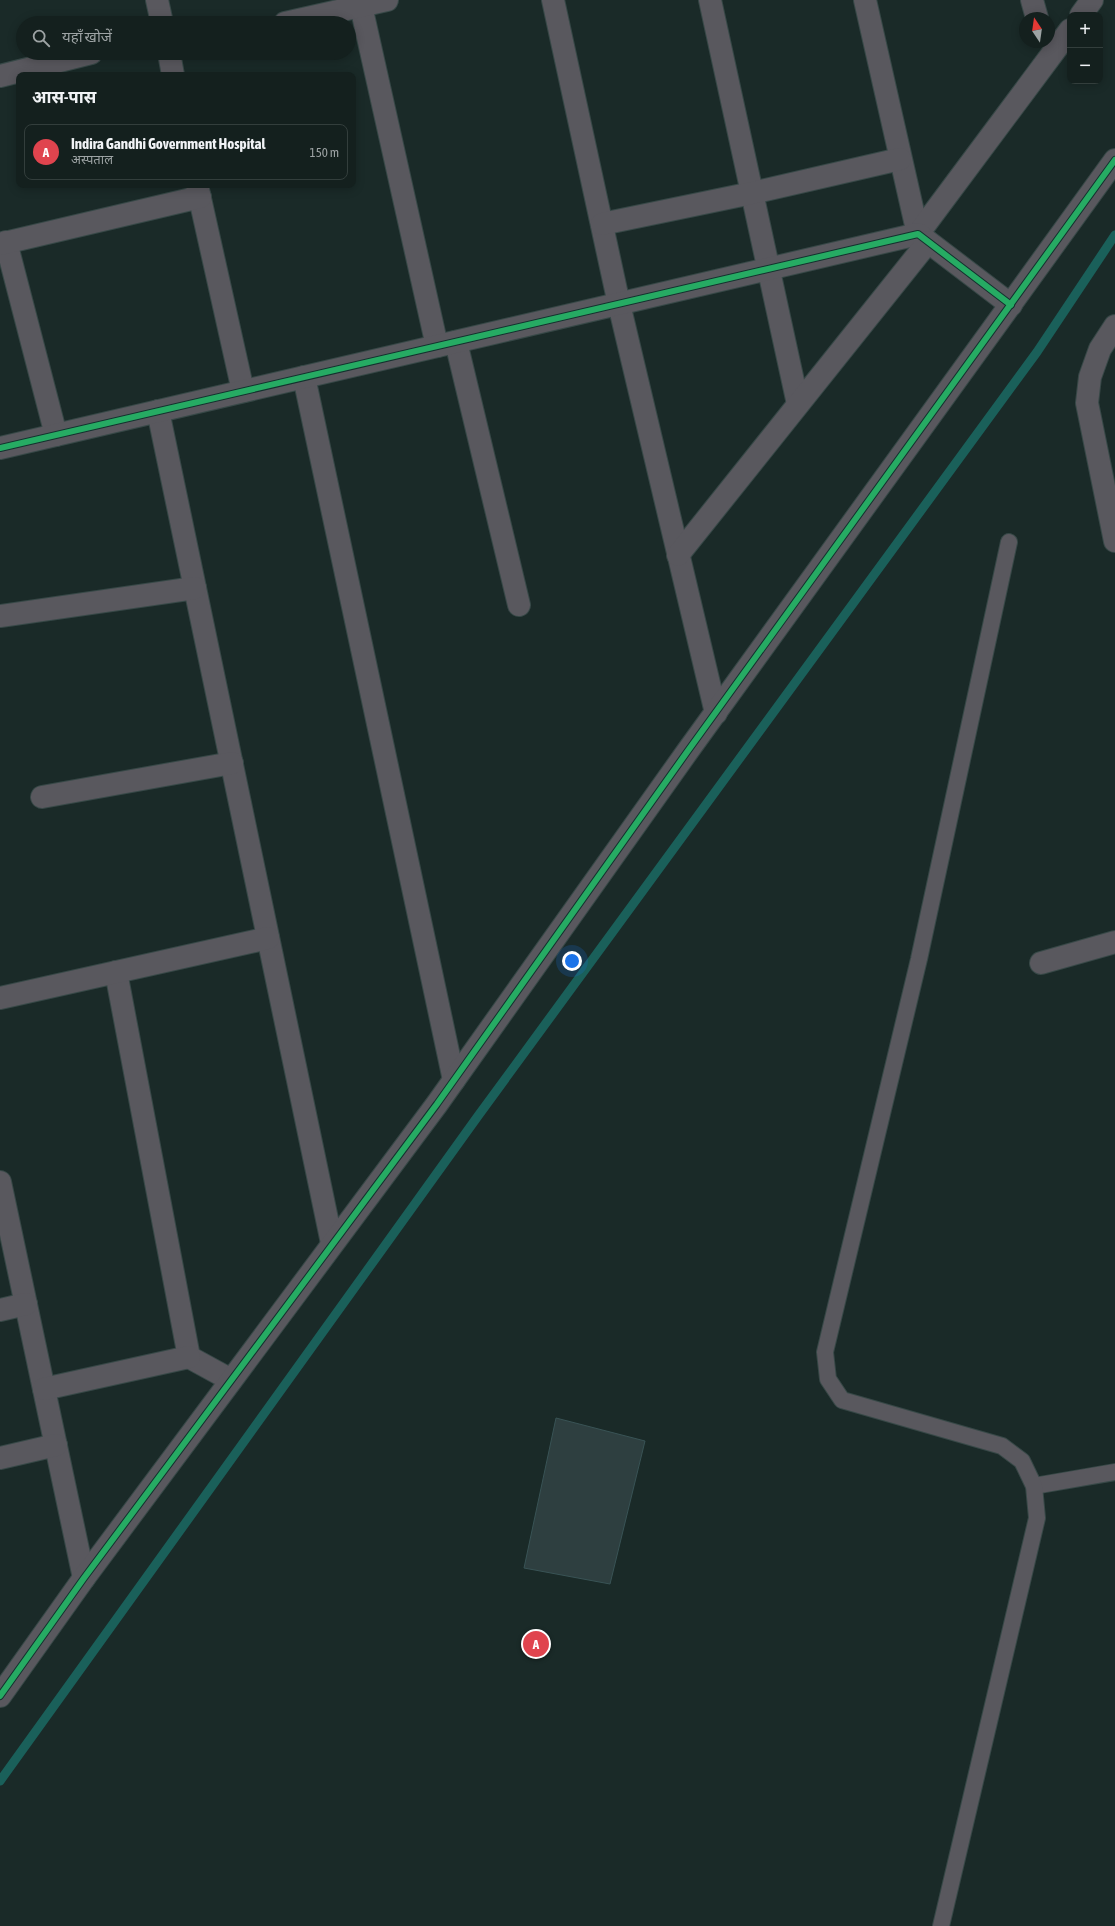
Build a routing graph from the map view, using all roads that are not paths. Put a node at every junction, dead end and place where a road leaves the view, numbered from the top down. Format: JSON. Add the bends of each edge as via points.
{"nodes":[{"id":1,"x":157,"y":0,"type":"edge"},
{"id":2,"x":387,"y":0,"type":"edge"},
{"id":3,"x":553,"y":0,"type":"edge"},
{"id":4,"x":710,"y":0,"type":"edge"},
{"id":5,"x":865,"y":0,"type":"edge"},
{"id":6,"x":1032,"y":0,"type":"edge"},
{"id":7,"x":1092,"y":0,"type":"edge"},
{"id":8,"x":361,"y":6,"type":"junction"},
{"id":9,"x":1035,"y":12,"type":"edge"},
{"id":10,"x":1083,"y":12,"type":"edge"},
{"id":11,"x":160,"y":16,"type":"edge"},
{"id":12,"x":316,"y":16,"type":"edge"},
{"id":13,"x":1067,"y":33,"type":"edge"},
{"id":14,"x":1045,"y":51,"type":"edge"},
{"id":15,"x":63,"y":60,"type":"edge"},
{"id":16,"x":170,"y":60,"type":"edge"},
{"id":17,"x":172,"y":72,"type":"edge"},
{"id":18,"x":0,"y":76,"type":"edge"},
{"id":19,"x":900,"y":159,"type":"junction"},
{"id":20,"x":1115,"y":160,"type":"edge"},
{"id":21,"x":199,"y":191,"type":"edge"},
{"id":22,"x":752,"y":193,"type":"junction"},
{"id":23,"x":602,"y":224,"type":"junction"},
{"id":24,"x":923,"y":238,"type":"junction"},
{"id":25,"x":3,"y":243,"type":"edge"},
{"id":26,"x":769,"y":269,"type":"junction"},
{"id":27,"x":618,"y":304,"type":"junction"},
{"id":28,"x":1011,"y":305,"type":"junction"},
{"id":29,"x":1115,"y":326,"type":"edge"},
{"id":30,"x":446,"y":344,"type":"junction"},
{"id":31,"x":304,"y":377,"type":"junction"},
{"id":32,"x":243,"y":391,"type":"junction"},
{"id":33,"x":798,"y":404,"type":"junction"},
{"id":34,"x":158,"y":411,"type":"junction"},
{"id":35,"x":56,"y":435,"type":"junction"},
{"id":36,"x":0,"y":448,"type":"edge"},
{"id":37,"x":1115,"y":541,"type":"edge"},
{"id":38,"x":1009,"y":542,"type":"dead end"},
{"id":39,"x":678,"y":555,"type":"junction"},
{"id":40,"x":195,"y":588,"type":"junction"},
{"id":41,"x":519,"y":605,"type":"dead end"},
{"id":42,"x":0,"y":616,"type":"edge"},
{"id":43,"x":716,"y":713,"type":"junction"},
{"id":44,"x":232,"y":763,"type":"junction"},
{"id":45,"x":42,"y":797,"type":"dead end"},
{"id":46,"x":268,"y":938,"type":"junction"},
{"id":47,"x":1115,"y":942,"type":"edge"},
{"id":48,"x":1041,"y":963,"type":"dead end"},
{"id":49,"x":116,"y":972,"type":"junction"},
{"id":50,"x":0,"y":998,"type":"edge"},
{"id":51,"x":454,"y":1080,"type":"junction"},
{"id":52,"x":0,"y":1182,"type":"edge"},
{"id":53,"x":332,"y":1244,"type":"junction"},
{"id":54,"x":26,"y":1304,"type":"junction"},
{"id":55,"x":0,"y":1310,"type":"edge"},
{"id":56,"x":189,"y":1357,"type":"junction"},
{"id":57,"x":231,"y":1380,"type":"junction"},
{"id":58,"x":44,"y":1389,"type":"junction"},
{"id":59,"x":56,"y":1445,"type":"junction"},
{"id":60,"x":0,"y":1458,"type":"edge"},
{"id":61,"x":1115,"y":1472,"type":"edge"},
{"id":62,"x":1034,"y":1486,"type":"junction"},
{"id":63,"x":84,"y":1578,"type":"junction"},
{"id":64,"x":0,"y":1696,"type":"edge"},
{"id":65,"x":941,"y":1926,"type":"edge"}],
"edges":[{"from":1,"to":11,"type":"street"},
{"from":2,"to":8,"type":"street"},
{"from":3,"to":23,"type":"street"},
{"from":4,"to":22,"type":"street"},
{"from":5,"to":19,"type":"street"},
{"from":6,"to":9,"type":"street"},
{"from":7,"to":10,"type":"street"},
{"from":8,"to":12,"type":"street"},
{"from":8,"to":30,"type":"street"},
{"from":13,"to":14,"type":"street"},
{"from":14,"to":24,"type":"street"},
{"from":15,"to":18,"type":"street"},
{"from":16,"to":17,"type":"street"},
{"from":19,"to":22,"type":"street"},
{"from":19,"to":24,"type":"street"},
{"from":20,"to":28,"type":"street"},
{"from":21,"to":25,"type":"street"},
{"from":21,"to":32,"type":"street"},
{"from":22,"to":23,"type":"street"},
{"from":22,"to":26,"type":"street"},
{"from":23,"to":27,"type":"street"},
{"from":24,"to":26,"type":"street"},
{"from":24,"to":28,"type":"street"},
{"from":24,"to":33,"type":"street"},
{"from":25,"to":35,"type":"street"},
{"from":26,"to":27,"type":"street"},
{"from":26,"to":33,"type":"street"},
{"from":27,"to":30,"type":"street"},
{"from":27,"to":39,"type":"street"},
{"from":28,"to":43,"type":"street"},
{"from":29,"to":37,"type":"street","via":[[1100,349],[1090,377],[1087,403]]},
{"from":30,"to":31,"type":"street"},
{"from":30,"to":41,"type":"street"},
{"from":31,"to":32,"type":"street"},
{"from":31,"to":51,"type":"street"},
{"from":32,"to":34,"type":"street"},
{"from":33,"to":39,"type":"street"},
{"from":34,"to":35,"type":"street"},
{"from":34,"to":40,"type":"street"},
{"from":35,"to":36,"type":"street"},
{"from":38,"to":62,"type":"lane","via":[[919,959],[825,1352],[828,1379],[842,1400],[1002,1446],[1022,1461]]},
{"from":39,"to":43,"type":"street"},
{"from":40,"to":42,"type":"street"},
{"from":40,"to":44,"type":"street"},
{"from":43,"to":51,"type":"street"},
{"from":44,"to":45,"type":"street"},
{"from":44,"to":46,"type":"street"},
{"from":46,"to":49,"type":"street"},
{"from":46,"to":53,"type":"street"},
{"from":47,"to":48,"type":"street"},
{"from":49,"to":50,"type":"street"},
{"from":49,"to":56,"type":"street"},
{"from":51,"to":53,"type":"street"},
{"from":52,"to":54,"type":"street"},
{"from":53,"to":57,"type":"street"},
{"from":54,"to":55,"type":"street"},
{"from":54,"to":58,"type":"street"},
{"from":56,"to":57,"type":"street"},
{"from":56,"to":58,"type":"street"},
{"from":57,"to":63,"type":"street"},
{"from":58,"to":59,"type":"street"},
{"from":59,"to":60,"type":"street"},
{"from":59,"to":63,"type":"street"},
{"from":61,"to":62,"type":"lane"},
{"from":62,"to":65,"type":"lane","via":[[1037,1518]]},
{"from":63,"to":64,"type":"street"}]}
